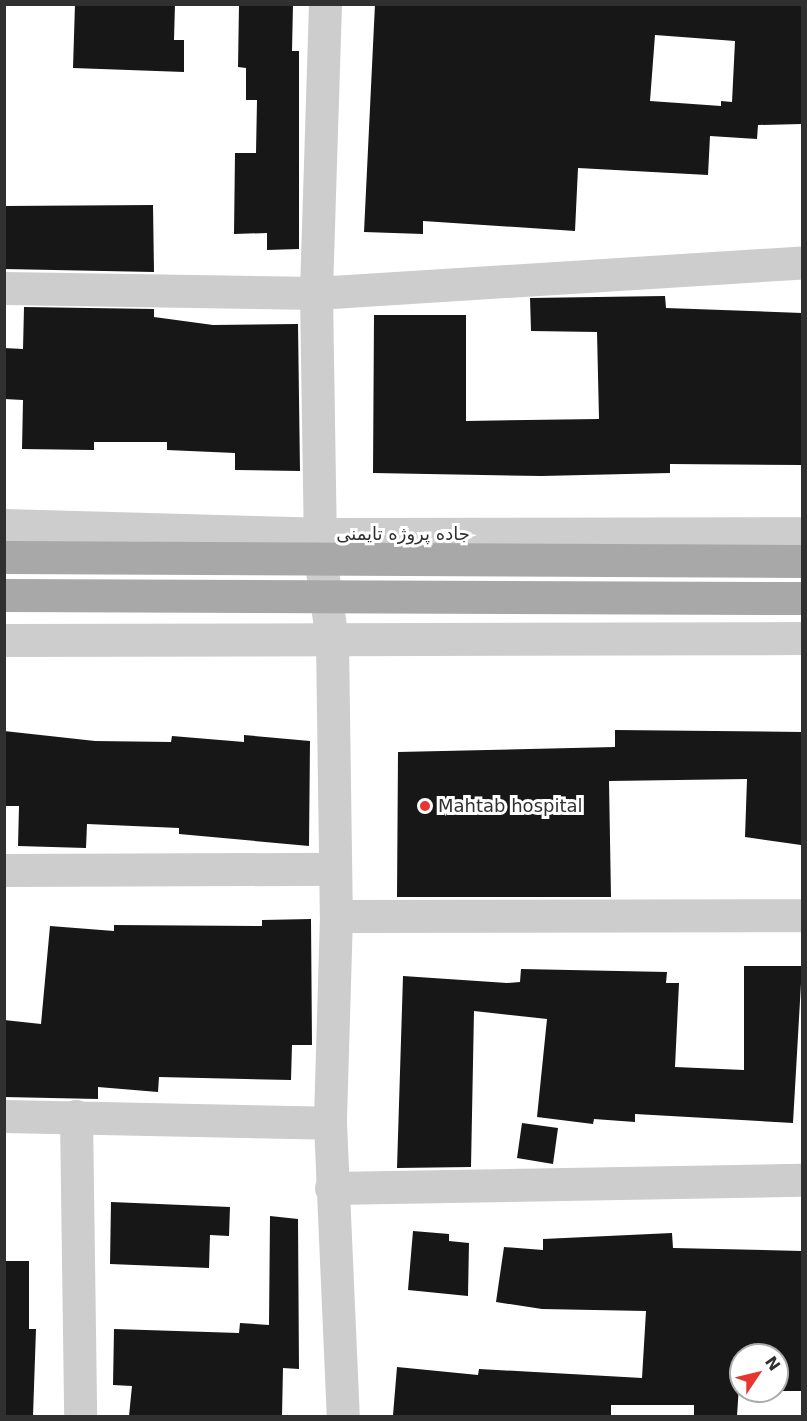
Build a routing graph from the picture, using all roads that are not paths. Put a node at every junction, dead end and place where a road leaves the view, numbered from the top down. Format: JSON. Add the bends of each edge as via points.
{"nodes":[{"id":1,"x":325,"y":4,"type":"edge"},
{"id":2,"x":802,"y":262,"type":"edge"},
{"id":3,"x":4,"y":288,"type":"edge"},
{"id":4,"x":316,"y":293,"type":"junction"},
{"id":5,"x":4,"y":525,"type":"edge"},
{"id":6,"x":802,"y":533,"type":"edge"},
{"id":7,"x":321,"y":545,"type":"junction"},
{"id":8,"x":4,"y":557,"type":"edge"},
{"id":9,"x":802,"y":561,"type":"edge"},
{"id":10,"x":4,"y":595,"type":"edge"},
{"id":11,"x":802,"y":598,"type":"edge"},
{"id":12,"x":326,"y":600,"type":"junction"},
{"id":13,"x":802,"y":638,"type":"edge"},
{"id":14,"x":4,"y":640,"type":"edge"},
{"id":15,"x":333,"y":640,"type":"junction"},
{"id":16,"x":334,"y":869,"type":"junction"},
{"id":17,"x":4,"y":870,"type":"edge"},
{"id":18,"x":802,"y":915,"type":"edge"},
{"id":19,"x":336,"y":916,"type":"junction"},
{"id":20,"x":4,"y":1116,"type":"edge"},
{"id":21,"x":76,"y":1116,"type":"junction"},
{"id":22,"x":330,"y":1123,"type":"junction"},
{"id":23,"x":802,"y":1180,"type":"edge"},
{"id":24,"x":331,"y":1188,"type":"junction"},
{"id":25,"x":81,"y":1416,"type":"edge"},
{"id":26,"x":344,"y":1416,"type":"edge"}],
"edges":[{"from":1,"to":4,"type":"street"},
{"from":2,"to":4,"type":"street"},
{"from":3,"to":4,"type":"street"},
{"from":4,"to":7,"type":"street"},
{"from":5,"to":7,"type":"street","name":"جاده پروژه تایمنی"},
{"from":6,"to":7,"type":"street","name":"جاده پروژه تایمنی"},
{"from":7,"to":8,"type":"main road","name":"جاده پروژه تایمنی"},
{"from":7,"to":9,"type":"main road","name":"جاده پروژه تایمنی"},
{"from":7,"to":12,"type":"street"},
{"from":10,"to":12,"type":"main road"},
{"from":11,"to":12,"type":"main road"},
{"from":12,"to":15,"type":"street"},
{"from":13,"to":15,"type":"street"},
{"from":14,"to":15,"type":"street"},
{"from":15,"to":16,"type":"street"},
{"from":16,"to":17,"type":"street"},
{"from":16,"to":19,"type":"street"},
{"from":18,"to":19,"type":"street"},
{"from":19,"to":22,"type":"street"},
{"from":20,"to":21,"type":"street"},
{"from":21,"to":22,"type":"street"},
{"from":21,"to":25,"type":"street"},
{"from":22,"to":24,"type":"street"},
{"from":23,"to":24,"type":"street"},
{"from":24,"to":26,"type":"street"}]}
